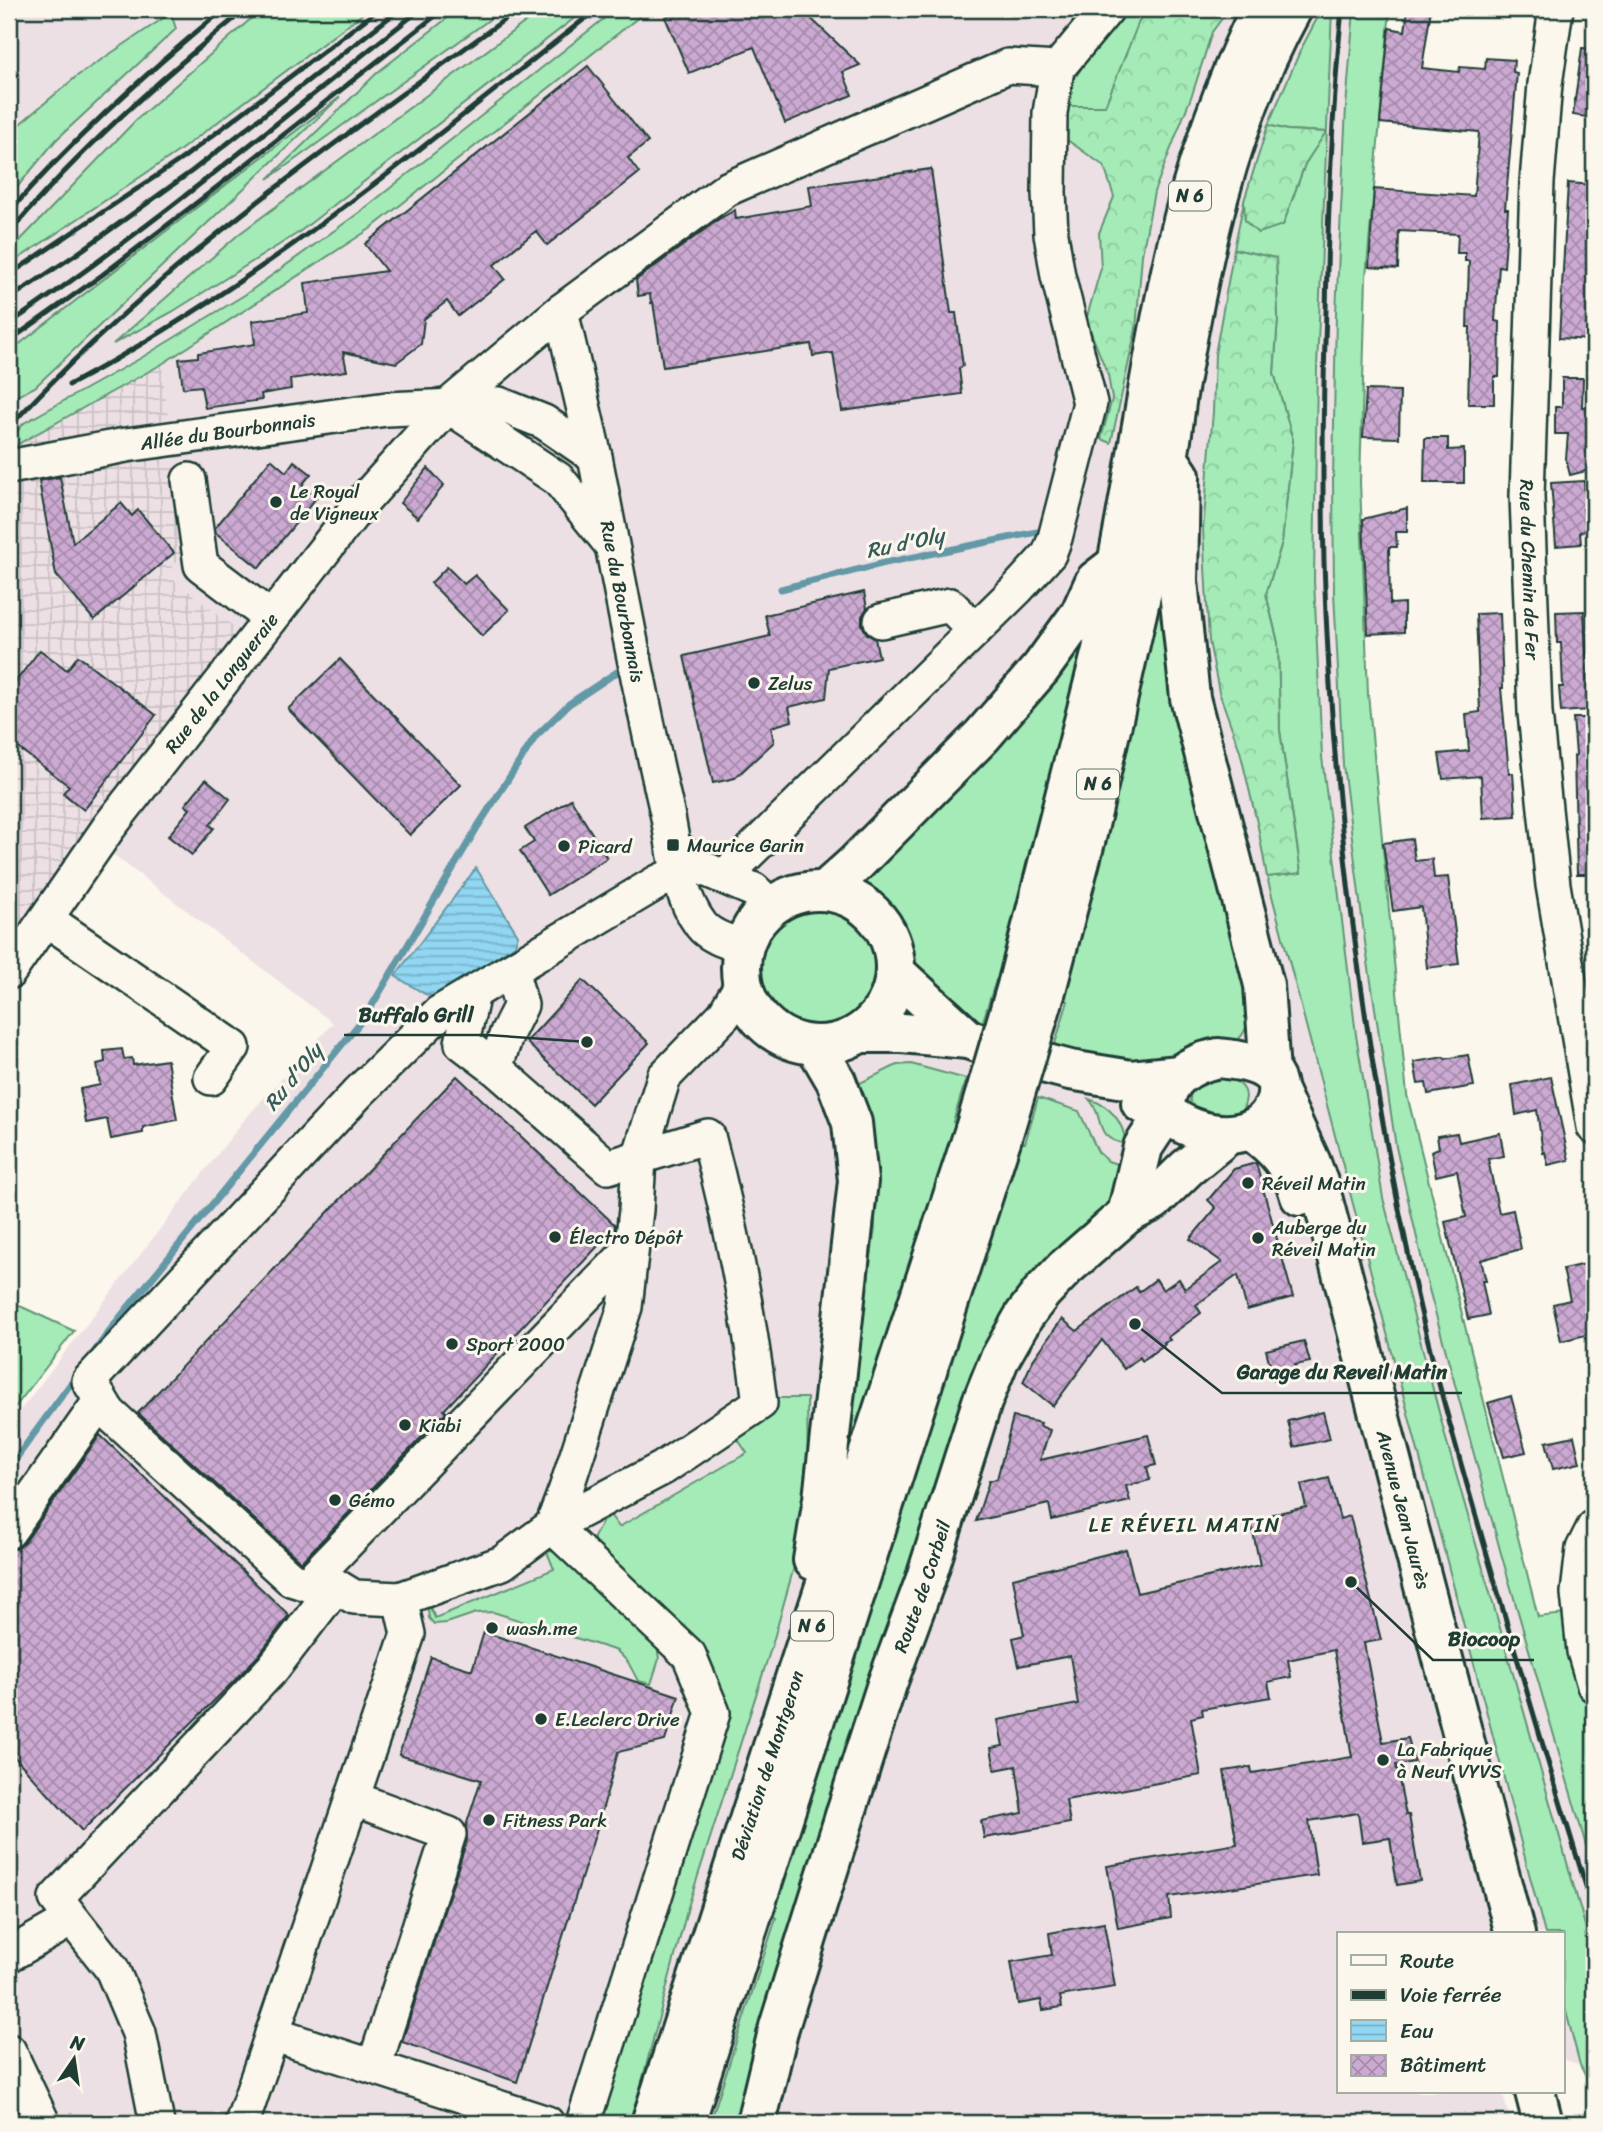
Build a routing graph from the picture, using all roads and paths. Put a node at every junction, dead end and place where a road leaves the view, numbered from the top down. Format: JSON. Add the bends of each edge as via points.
{"nodes":[{"id":1,"x":1107,"y":9,"type":"edge"},
{"id":2,"x":1556,"y":9,"type":"edge"},
{"id":3,"x":1275,"y":12,"type":"edge"},
{"id":4,"x":1057,"y":69,"type":"junction"},
{"id":5,"x":561,"y":312,"type":"junction"},
{"id":6,"x":447,"y":406,"type":"junction"},
{"id":7,"x":595,"y":457,"type":"junction"},
{"id":8,"x":1168,"y":458,"type":"junction"},
{"id":9,"x":9,"y":467,"type":"edge"},
{"id":10,"x":190,"y":481,"type":"dead end"},
{"id":11,"x":613,"y":547,"type":"junction"},
{"id":12,"x":1125,"y":576,"type":"junction"},
{"id":13,"x":271,"y":618,"type":"junction"},
{"id":14,"x":881,"y":621,"type":"dead end"},
{"id":15,"x":975,"y":630,"type":"junction"},
{"id":16,"x":676,"y":859,"type":"junction"},
{"id":17,"x":724,"y":877,"type":"junction"},
{"id":18,"x":825,"y":891,"type":"junction"},
{"id":19,"x":771,"y":906,"type":"junction"},
{"id":20,"x":46,"y":919,"type":"junction"},
{"id":21,"x":743,"y":947,"type":"junction"},
{"id":22,"x":511,"y":970,"type":"junction"},
{"id":23,"x":9,"y":972,"type":"edge"},
{"id":24,"x":895,"y":973,"type":"junction"},
{"id":25,"x":742,"y":984,"type":"junction"},
{"id":26,"x":472,"y":993,"type":"junction"},
{"id":27,"x":861,"y":1032,"type":"junction"},
{"id":28,"x":968,"y":1039,"type":"junction"},
{"id":29,"x":815,"y":1045,"type":"junction"},
{"id":30,"x":495,"y":1068,"type":"junction"},
{"id":31,"x":1070,"y":1070,"type":"junction"},
{"id":32,"x":1179,"y":1075,"type":"junction"},
{"id":33,"x":211,"y":1078,"type":"dead end"},
{"id":34,"x":1274,"y":1082,"type":"junction"},
{"id":35,"x":1122,"y":1097,"type":"junction"},
{"id":36,"x":1166,"y":1112,"type":"junction"},
{"id":37,"x":1594,"y":1127,"type":"edge"},
{"id":38,"x":989,"y":1133,"type":"junction"},
{"id":39,"x":1238,"y":1133,"type":"junction"},
{"id":40,"x":1143,"y":1147,"type":"junction"},
{"id":41,"x":639,"y":1158,"type":"junction"},
{"id":42,"x":1127,"y":1214,"type":"junction"},
{"id":43,"x":632,"y":1249,"type":"junction"},
{"id":44,"x":101,"y":1400,"type":"junction"},
{"id":45,"x":552,"y":1527,"type":"junction"},
{"id":46,"x":1594,"y":1527,"type":"edge"},
{"id":47,"x":9,"y":1531,"type":"edge"},
{"id":48,"x":321,"y":1585,"type":"junction"},
{"id":49,"x":400,"y":1599,"type":"junction"},
{"id":50,"x":794,"y":1679,"type":"junction"},
{"id":51,"x":1594,"y":1685,"type":"edge"},
{"id":52,"x":352,"y":1798,"type":"junction"},
{"id":53,"x":1479,"y":1841,"type":"junction"},
{"id":54,"x":72,"y":1919,"type":"junction"},
{"id":55,"x":1494,"y":1932,"type":"edge"},
{"id":56,"x":1514,"y":1932,"type":"edge"},
{"id":57,"x":9,"y":1955,"type":"edge"},
{"id":58,"x":272,"y":2034,"type":"junction"},
{"id":59,"x":9,"y":2051,"type":"edge"},
{"id":60,"x":374,"y":2067,"type":"junction"},
{"id":61,"x":1536,"y":2094,"type":"edge"},
{"id":62,"x":1557,"y":2094,"type":"edge"},
{"id":63,"x":43,"y":2123,"type":"edge"},
{"id":64,"x":157,"y":2123,"type":"edge"},
{"id":65,"x":242,"y":2123,"type":"edge"},
{"id":66,"x":547,"y":2123,"type":"edge"},
{"id":67,"x":583,"y":2123,"type":"edge"},
{"id":68,"x":651,"y":2123,"type":"edge"},
{"id":69,"x":685,"y":2123,"type":"edge"},
{"id":70,"x":757,"y":2123,"type":"edge"},
{"id":71,"x":1543,"y":2123,"type":"edge"},
{"id":72,"x":1564,"y":2123,"type":"edge"}],
"edges":[{"from":1,"to":4,"type":"street"},
{"from":2,"to":37,"type":"street","name":"Rue du Chemin de Fer","via":[[1537,182],[1527,496],[1535,713],[1553,885]]},
{"from":3,"to":8,"type":"main road","number":"N 6","via":[[1214,210]]},
{"from":3,"to":12,"type":"main road","number":"N 6","via":[[1240,53],[1189,202],[1168,292]]},
{"from":4,"to":5,"type":"street","name":"Rue de la Longueraie","via":[[1008,66],[727,189]]},
{"from":4,"to":15,"type":"street","via":[[1050,113],[1051,234],[1090,403],[1049,554]]},
{"from":5,"to":6,"type":"street","name":"Rue de la Longueraie"},
{"from":5,"to":7,"type":"street","name":"Rue du Bourbonnais"},
{"from":6,"to":7,"type":"street","via":[[499,404],[544,422]]},
{"from":6,"to":9,"type":"street","name":"Allée du Bourbonnais","via":[[387,409],[153,441]]},
{"from":6,"to":11,"type":"street","via":[[558,479]]},
{"from":6,"to":13,"type":"street","name":"Rue de la Longueraie","via":[[357,508]]},
{"from":7,"to":11,"type":"street","name":"Rue du Bourbonnais"},
{"from":8,"to":12,"type":"main road","number":"N 6"},
{"from":8,"to":34,"type":"main road","via":[[1180,476],[1178,581],[1190,698],[1264,985]]},
{"from":10,"to":13,"type":"street","via":[[201,565]]},
{"from":11,"to":16,"type":"street","name":"Rue du Bourbonnais"},
{"from":12,"to":18,"type":"main road","via":[[1095,581],[1080,614],[1041,668],[982,736]]},
{"from":12,"to":38,"type":"main road","number":"N 6","bridge":true,"via":[[1096,676],[1031,990]]},
{"from":13,"to":20,"type":"street","name":"Rue de la Longueraie","via":[[109,827]]},
{"from":14,"to":15,"type":"street","via":[[950,605]]},
{"from":15,"to":17,"type":"street"},
{"from":16,"to":17,"type":"street"},
{"from":16,"to":21,"type":"street","name":"Rue du Bourbonnais","via":[[692,911],[703,928]]},
{"from":16,"to":22,"type":"street","via":[[658,882]]},
{"from":17,"to":19,"type":"street","via":[[754,890]]},
{"from":18,"to":19,"type":"main road","via":[[806,892]]},
{"from":18,"to":24,"type":"main road","via":[[868,909],[884,927],[893,949]]},
{"from":19,"to":21,"type":"main road"},
{"from":20,"to":23,"type":"street","name":"Rue de la Longueraie"},
{"from":20,"to":33,"type":"street","via":[[233,1047]]},
{"from":21,"to":25,"type":"main road"},
{"from":22,"to":26,"type":"street"},
{"from":22,"to":30,"type":"street","via":[[521,1005]]},
{"from":24,"to":27,"type":"main road","via":[[885,1007]]},
{"from":24,"to":28,"type":"main road"},
{"from":25,"to":29,"type":"main road","via":[[760,1020],[795,1042]]},
{"from":25,"to":41,"type":"street","via":[[724,1015],[664,1077]]},
{"from":26,"to":30,"type":"street","via":[[462,1043]]},
{"from":26,"to":44,"type":"street","via":[[439,1013],[358,1094],[89,1381]]},
{"from":27,"to":28,"type":"main road"},
{"from":27,"to":29,"type":"main road","via":[[839,1043]]},
{"from":28,"to":31,"type":"main road"},
{"from":29,"to":50,"type":"main road","via":[[836,1081],[852,1123],[858,1181],[823,1499]]},
{"from":30,"to":41,"type":"street","via":[[608,1167]]},
{"from":31,"to":32,"type":"main road","via":[[1131,1080]]},
{"from":31,"to":35,"type":"main road"},
{"from":32,"to":34,"type":"main road","via":[[1219,1058],[1253,1064]]},
{"from":32,"to":36,"type":"main road","via":[[1165,1093]]},
{"from":34,"to":39,"type":"main road","via":[[1276,1102],[1270,1114],[1262,1123]]},
{"from":34,"to":53,"type":"main road","name":"Avenue Jean Jaurès","via":[[1319,1185]]},
{"from":35,"to":36,"type":"main road"},
{"from":35,"to":40,"type":"main road"},
{"from":36,"to":39,"type":"main road","via":[[1182,1124]]},
{"from":36,"to":40,"type":"main road"},
{"from":38,"to":50,"type":"main road","name":"Déviation de Montgeron","number":"N 6"},
{"from":38,"to":69,"type":"main road","name":"Déviation de Montgeron","number":"N 6"},
{"from":39,"to":42,"type":"main road","name":"Route de Corbeil","via":[[1187,1168],[1153,1201]]},
{"from":39,"to":53,"type":"main road","via":[[1269,1143],[1297,1187]]},
{"from":40,"to":42,"type":"main road"},
{"from":41,"to":43,"type":"street"},
{"from":41,"to":45,"type":"street","via":[[708,1136],[723,1193],[760,1403],[663,1468]]},
{"from":42,"to":70,"type":"main road","name":"Route de Corbeil","via":[[1042,1292],[1011,1335],[989,1383],[887,1684],[779,2026]]},
{"from":43,"to":45,"type":"street","via":[[625,1307]]},
{"from":43,"to":48,"type":"street"},
{"from":44,"to":47,"type":"street"},
{"from":44,"to":48,"type":"street","via":[[109,1413],[292,1579]]},
{"from":45,"to":49,"type":"street","via":[[502,1563]]},
{"from":45,"to":67,"type":"street","via":[[689,1655],[713,1713]]},
{"from":46,"to":51,"type":"street","via":[[1583,1549],[1578,1592],[1584,1651]]},
{"from":48,"to":49,"type":"street","via":[[354,1597]]},
{"from":48,"to":54,"type":"street","via":[[273,1668],[56,1898]]},
{"from":49,"to":52,"type":"street","via":[[408,1634]]},
{"from":50,"to":68,"type":"main road","name":"Déviation de Montgeron","number":"N 6"},
{"from":52,"to":58,"type":"street"},
{"from":52,"to":60,"type":"street","via":[[449,1834]]},
{"from":53,"to":55,"type":"main road"},
{"from":53,"to":56,"type":"main road","name":"Avenue Jean Jaurès"},
{"from":54,"to":57,"type":"street"},
{"from":54,"to":64,"type":"street","via":[[112,1969],[139,2033]]},
{"from":58,"to":60,"type":"street"},
{"from":58,"to":65,"type":"street"},
{"from":59,"to":63,"type":"street"},
{"from":60,"to":66,"type":"street"},
{"from":61,"to":71,"type":"main road"},
{"from":62,"to":72,"type":"main road"}]}
